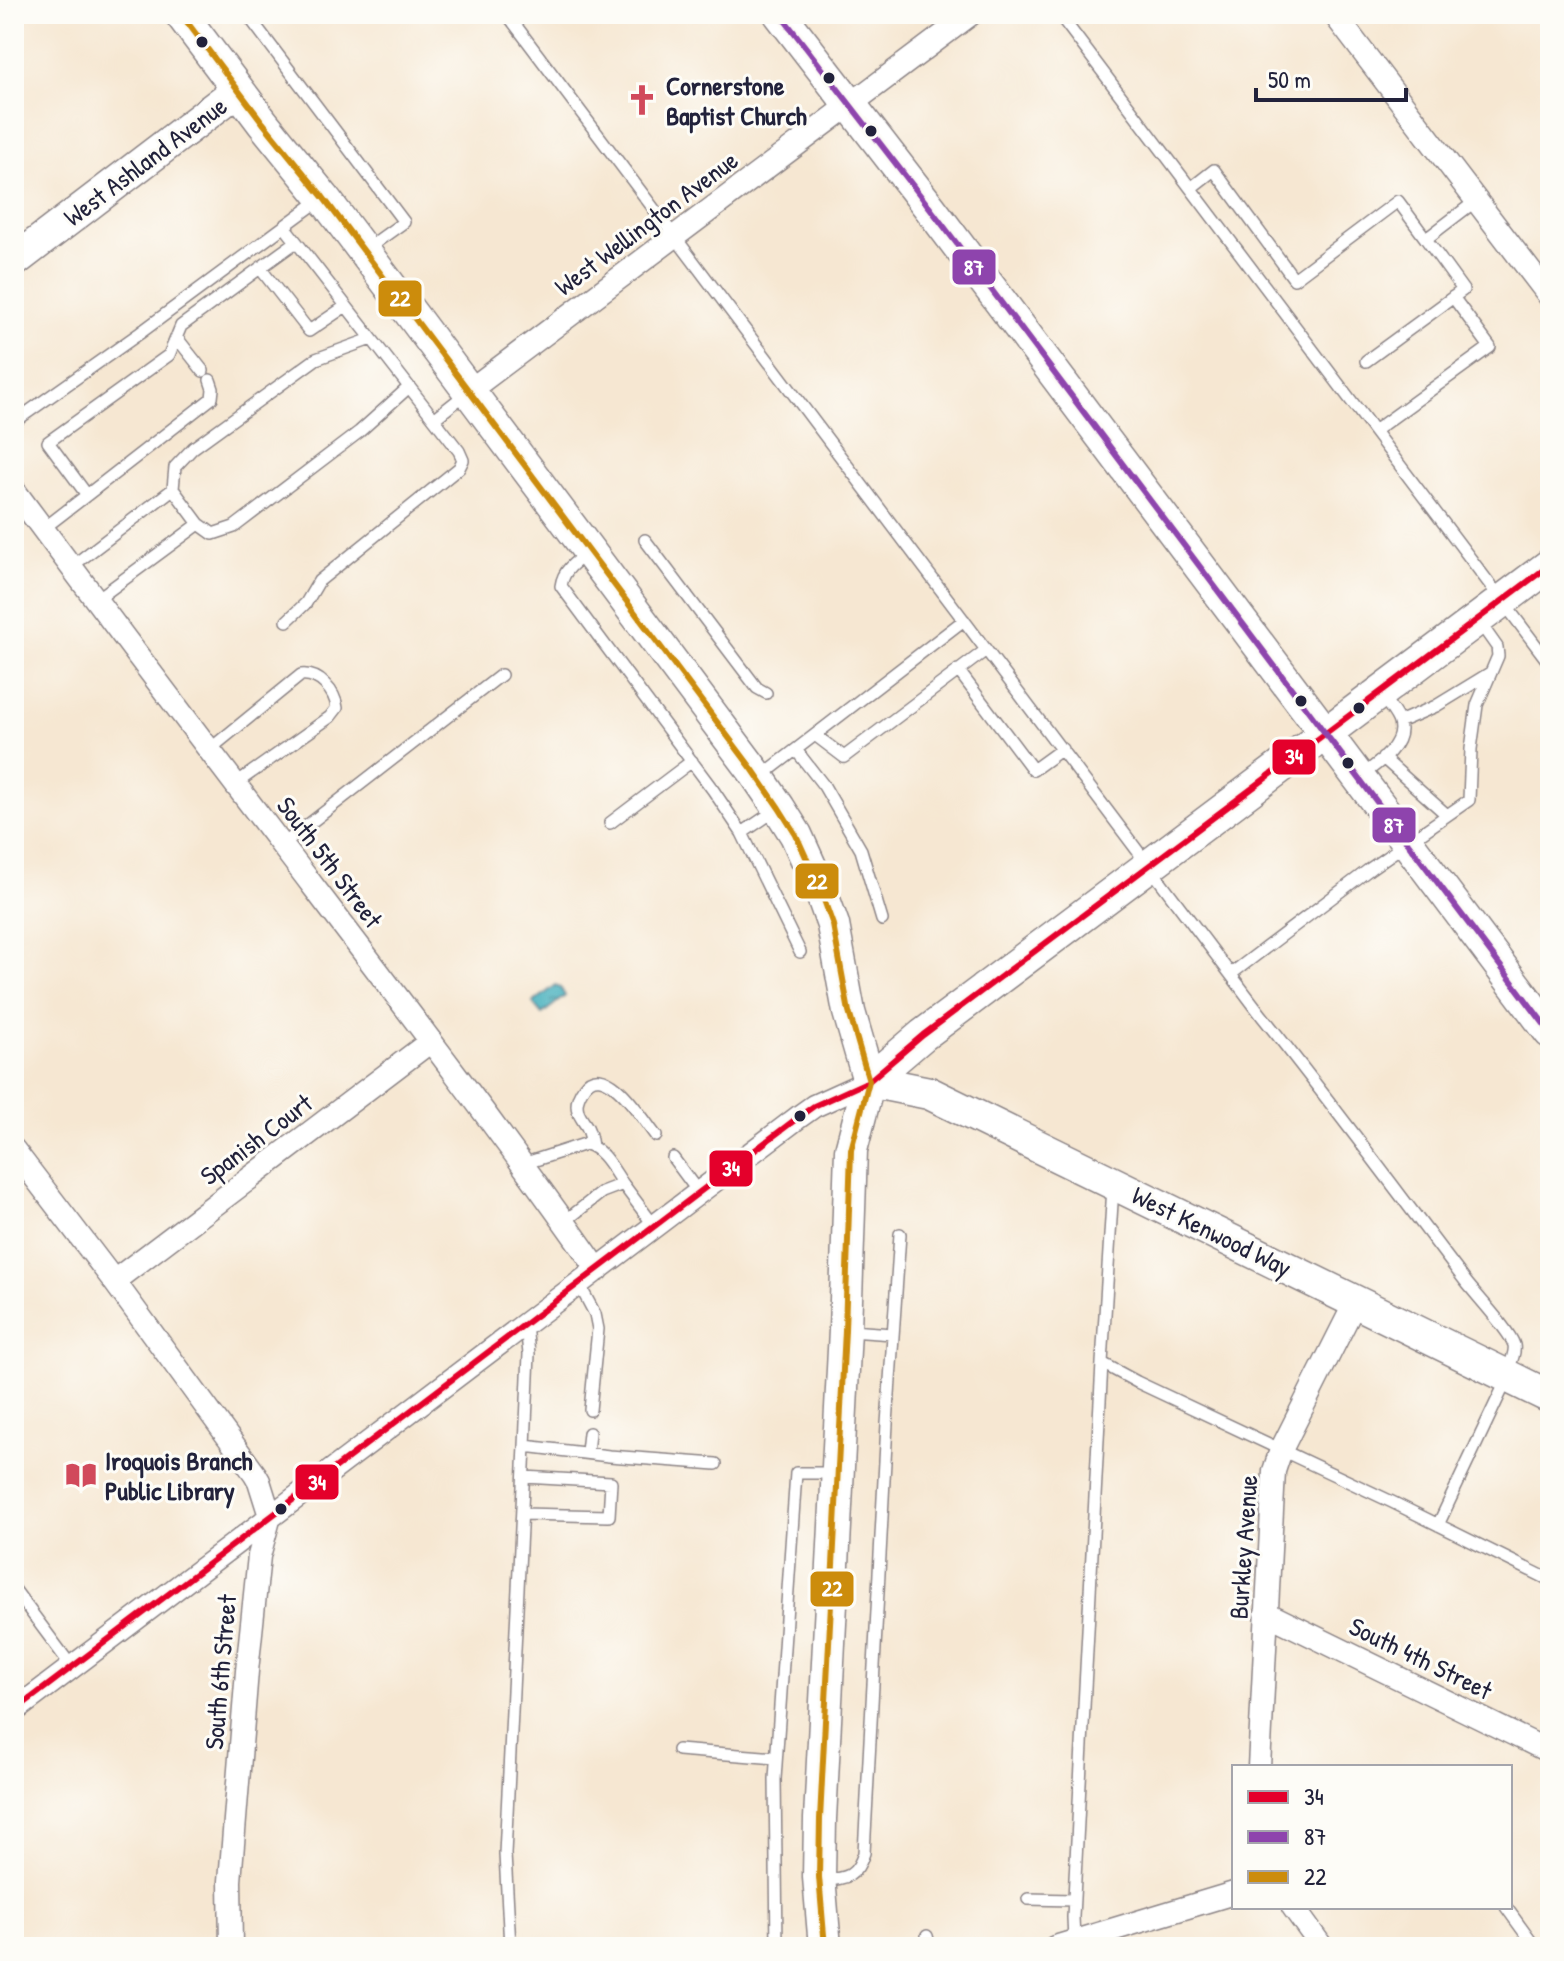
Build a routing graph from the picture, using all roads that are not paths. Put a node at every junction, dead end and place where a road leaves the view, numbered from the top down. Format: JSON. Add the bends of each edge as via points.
{"nodes":[{"id":1,"x":181,"y":14,"type":"edge"},
{"id":2,"x":247,"y":14,"type":"edge"},
{"id":3,"x":507,"y":14,"type":"edge"},
{"id":4,"x":780,"y":14,"type":"edge"},
{"id":5,"x":971,"y":14,"type":"edge"},
{"id":6,"x":1059,"y":14,"type":"edge"},
{"id":7,"x":1334,"y":14,"type":"edge"},
{"id":8,"x":238,"y":90,"type":"junction"},
{"id":9,"x":851,"y":105,"type":"junction"},
{"id":10,"x":1191,"y":188,"type":"junction"},
{"id":11,"x":323,"y":197,"type":"junction"},
{"id":12,"x":1477,"y":200,"type":"junction"},
{"id":13,"x":284,"y":226,"type":"junction"},
{"id":14,"x":674,"y":236,"type":"junction"},
{"id":15,"x":1426,"y":239,"type":"junction"},
{"id":16,"x":296,"y":242,"type":"junction"},
{"id":17,"x":364,"y":251,"type":"junction"},
{"id":18,"x":14,"y":261,"type":"edge"},
{"id":19,"x":260,"y":268,"type":"junction"},
{"id":20,"x":1453,"y":297,"type":"junction"},
{"id":21,"x":1550,"y":297,"type":"edge"},
{"id":22,"x":346,"y":306,"type":"junction"},
{"id":23,"x":177,"y":338,"type":"junction"},
{"id":24,"x":371,"y":339,"type":"junction"},
{"id":25,"x":1366,"y":361,"type":"dead end"},
{"id":26,"x":409,"y":387,"type":"junction"},
{"id":27,"x":470,"y":390,"type":"junction"},
{"id":28,"x":434,"y":419,"type":"junction"},
{"id":29,"x":14,"y":422,"type":"edge"},
{"id":30,"x":1374,"y":431,"type":"junction"},
{"id":31,"x":173,"y":489,"type":"junction"},
{"id":32,"x":14,"y":490,"type":"edge"},
{"id":33,"x":87,"y":495,"type":"junction"},
{"id":34,"x":199,"y":524,"type":"junction"},
{"id":35,"x":43,"y":529,"type":"junction"},
{"id":36,"x":645,"y":540,"type":"dead end"},
{"id":37,"x":590,"y":552,"type":"junction"},
{"id":38,"x":1550,"y":565,"type":"edge"},
{"id":39,"x":71,"y":567,"type":"junction"},
{"id":40,"x":96,"y":600,"type":"junction"},
{"id":41,"x":1490,"y":610,"type":"junction"},
{"id":42,"x":964,"y":620,"type":"junction"},
{"id":43,"x":287,"y":621,"type":"dead end"},
{"id":44,"x":986,"y":650,"type":"junction"},
{"id":45,"x":1550,"y":664,"type":"edge"},
{"id":46,"x":958,"y":670,"type":"junction"},
{"id":47,"x":1491,"y":672,"type":"junction"},
{"id":48,"x":501,"y":675,"type":"dead end"},
{"id":49,"x":766,"y":693,"type":"dead end"},
{"id":50,"x":1379,"y":694,"type":"junction"},
{"id":51,"x":1399,"y":722,"type":"junction"},
{"id":52,"x":1326,"y":734,"type":"junction"},
{"id":53,"x":815,"y":735,"type":"junction"},
{"id":54,"x":1062,"y":749,"type":"junction"},
{"id":55,"x":209,"y":750,"type":"junction"},
{"id":56,"x":796,"y":750,"type":"junction"},
{"id":57,"x":692,"y":761,"type":"junction"},
{"id":58,"x":1371,"y":768,"type":"junction"},
{"id":59,"x":759,"y":779,"type":"junction"},
{"id":60,"x":235,"y":784,"type":"junction"},
{"id":61,"x":779,"y":808,"type":"junction"},
{"id":62,"x":1447,"y":815,"type":"junction"},
{"id":63,"x":610,"y":823,"type":"dead end"},
{"id":64,"x":742,"y":833,"type":"junction"},
{"id":65,"x":1406,"y":843,"type":"junction"},
{"id":66,"x":282,"y":845,"type":"junction"},
{"id":67,"x":1149,"y":865,"type":"junction"},
{"id":68,"x":882,"y":920,"type":"dead end"},
{"id":69,"x":800,"y":952,"type":"dead end"},
{"id":70,"x":1231,"y":974,"type":"junction"},
{"id":71,"x":1550,"y":1032,"type":"edge"},
{"id":72,"x":431,"y":1041,"type":"junction"},
{"id":73,"x":869,"y":1081,"type":"junction"},
{"id":74,"x":656,"y":1136,"type":"dead end"},
{"id":75,"x":592,"y":1146,"type":"junction"},
{"id":76,"x":14,"y":1150,"type":"edge"},
{"id":77,"x":673,"y":1158,"type":"dead end"},
{"id":78,"x":523,"y":1164,"type":"junction"},
{"id":79,"x":1114,"y":1183,"type":"junction"},
{"id":80,"x":623,"y":1184,"type":"junction"},
{"id":81,"x":699,"y":1193,"type":"junction"},
{"id":82,"x":564,"y":1222,"type":"junction"},
{"id":83,"x":655,"y":1227,"type":"junction"},
{"id":84,"x":900,"y":1234,"type":"dead end"},
{"id":85,"x":598,"y":1270,"type":"junction"},
{"id":86,"x":114,"y":1281,"type":"junction"},
{"id":87,"x":579,"y":1284,"type":"junction"},
{"id":88,"x":1356,"y":1301,"type":"junction"},
{"id":89,"x":526,"y":1324,"type":"junction"},
{"id":90,"x":845,"y":1330,"type":"junction"},
{"id":91,"x":893,"y":1334,"type":"junction"},
{"id":92,"x":1102,"y":1363,"type":"junction"},
{"id":93,"x":1507,"y":1376,"type":"junction"},
{"id":94,"x":1550,"y":1397,"type":"edge"},
{"id":95,"x":590,"y":1410,"type":"dead end"},
{"id":96,"x":589,"y":1433,"type":"dead end"},
{"id":97,"x":525,"y":1446,"type":"junction"},
{"id":98,"x":1281,"y":1450,"type":"junction"},
{"id":99,"x":587,"y":1452,"type":"junction"},
{"id":100,"x":716,"y":1464,"type":"dead end"},
{"id":101,"x":838,"y":1473,"type":"junction"},
{"id":102,"x":524,"y":1477,"type":"junction"},
{"id":103,"x":522,"y":1514,"type":"junction"},
{"id":104,"x":270,"y":1516,"type":"junction"},
{"id":105,"x":1438,"y":1525,"type":"junction"},
{"id":106,"x":1550,"y":1580,"type":"edge"},
{"id":107,"x":14,"y":1589,"type":"edge"},
{"id":108,"x":1266,"y":1613,"type":"junction"},
{"id":109,"x":72,"y":1667,"type":"junction"},
{"id":110,"x":14,"y":1711,"type":"edge"},
{"id":111,"x":678,"y":1750,"type":"dead end"},
{"id":112,"x":1550,"y":1752,"type":"edge"},
{"id":113,"x":776,"y":1758,"type":"junction"},
{"id":114,"x":1259,"y":1765,"type":"edge"},
{"id":115,"x":820,"y":1881,"type":"junction"},
{"id":116,"x":1232,"y":1894,"type":"edge"},
{"id":117,"x":1028,"y":1899,"type":"dead end"},
{"id":118,"x":1073,"y":1900,"type":"junction"},
{"id":119,"x":1294,"y":1909,"type":"edge"},
{"id":120,"x":1507,"y":1909,"type":"edge"},
{"id":121,"x":1082,"y":1943,"type":"edge"},
{"id":122,"x":231,"y":1947,"type":"edge"},
{"id":123,"x":510,"y":1947,"type":"edge"},
{"id":124,"x":777,"y":1947,"type":"edge"},
{"id":125,"x":825,"y":1947,"type":"edge"},
{"id":126,"x":1322,"y":1947,"type":"edge"},
{"id":127,"x":1535,"y":1947,"type":"edge"}],
"edges":[{"from":1,"to":8,"type":"main road"},
{"from":2,"to":17,"type":"lane","via":[[404,222]]},
{"from":3,"to":14,"type":"lane"},
{"from":4,"to":9,"type":"main road"},
{"from":5,"to":9,"type":"street","name":"West Wellington Avenue"},
{"from":6,"to":10,"type":"lane"},
{"from":7,"to":12,"type":"street"},
{"from":8,"to":11,"type":"main road"},
{"from":8,"to":18,"type":"main road","name":"West Ashland Avenue"},
{"from":9,"to":14,"type":"street","name":"West Wellington Avenue"},
{"from":9,"to":52,"type":"main road"},
{"from":10,"to":15,"type":"lane","via":[[1214,170],[1294,279],[1398,201]]},
{"from":10,"to":30,"type":"lane"},
{"from":11,"to":13,"type":"lane"},
{"from":11,"to":17,"type":"main road"},
{"from":12,"to":15,"type":"lane"},
{"from":12,"to":21,"type":"street"},
{"from":13,"to":16,"type":"lane"},
{"from":13,"to":29,"type":"lane"},
{"from":14,"to":27,"type":"street","name":"West Wellington Avenue"},
{"from":14,"to":42,"type":"lane"},
{"from":15,"to":20,"type":"lane","via":[[1463,290]]},
{"from":16,"to":19,"type":"lane"},
{"from":16,"to":22,"type":"lane"},
{"from":17,"to":27,"type":"main road"},
{"from":19,"to":22,"type":"lane","via":[[309,331]]},
{"from":19,"to":23,"type":"lane","via":[[181,326]]},
{"from":20,"to":25,"type":"lane"},
{"from":20,"to":30,"type":"lane","via":[[1490,347]]},
{"from":22,"to":24,"type":"lane"},
{"from":23,"to":33,"type":"lane","via":[[206,375],[212,398]]},
{"from":23,"to":33,"type":"lane","via":[[169,355],[48,442]]},
{"from":24,"to":26,"type":"lane"},
{"from":24,"to":31,"type":"lane","via":[[316,359],[193,448],[175,467]]},
{"from":26,"to":28,"type":"lane"},
{"from":26,"to":34,"type":"lane","via":[[234,527],[213,534]]},
{"from":27,"to":28,"type":"lane"},
{"from":27,"to":37,"type":"main road"},
{"from":28,"to":43,"type":"lane","via":[[459,451],[459,468],[319,581]]},
{"from":30,"to":41,"type":"lane"},
{"from":31,"to":34,"type":"lane"},
{"from":31,"to":39,"type":"lane"},
{"from":32,"to":35,"type":"street","name":"South 5th Street"},
{"from":33,"to":35,"type":"lane"},
{"from":34,"to":40,"type":"lane"},
{"from":35,"to":39,"type":"street","name":"South 5th Street"},
{"from":36,"to":49,"type":"lane"},
{"from":37,"to":57,"type":"lane","via":[[562,576],[561,586]]},
{"from":37,"to":59,"type":"main road"},
{"from":38,"to":41,"type":"main road"},
{"from":39,"to":40,"type":"street","name":"South 5th Street"},
{"from":40,"to":55,"type":"street","name":"South 5th Street"},
{"from":41,"to":45,"type":"lane"},
{"from":41,"to":47,"type":"lane","via":[[1498,656]]},
{"from":41,"to":50,"type":"main road"},
{"from":42,"to":44,"type":"lane"},
{"from":42,"to":53,"type":"lane"},
{"from":44,"to":46,"type":"lane"},
{"from":44,"to":54,"type":"lane"},
{"from":46,"to":53,"type":"lane","via":[[844,757]]},
{"from":46,"to":54,"type":"lane","via":[[1033,770]]},
{"from":47,"to":51,"type":"lane"},
{"from":47,"to":62,"type":"lane","via":[[1473,727],[1469,800]]},
{"from":48,"to":66,"type":"lane"},
{"from":50,"to":51,"type":"lane"},
{"from":50,"to":52,"type":"main road"},
{"from":51,"to":58,"type":"lane","via":[[1391,750]]},
{"from":52,"to":58,"type":"main road"},
{"from":52,"to":67,"type":"main road"},
{"from":53,"to":56,"type":"lane"},
{"from":54,"to":67,"type":"lane"},
{"from":55,"to":60,"type":"street","name":"South 5th Street"},
{"from":55,"to":60,"type":"lane","via":[[301,675],[320,678],[336,702],[330,717]]},
{"from":56,"to":59,"type":"lane"},
{"from":56,"to":68,"type":"lane","via":[[861,850]]},
{"from":57,"to":63,"type":"lane"},
{"from":57,"to":64,"type":"lane"},
{"from":58,"to":62,"type":"lane"},
{"from":58,"to":65,"type":"main road"},
{"from":59,"to":61,"type":"main road"},
{"from":60,"to":66,"type":"street","name":"South 5th Street"},
{"from":61,"to":64,"type":"lane"},
{"from":61,"to":73,"type":"main road","via":[[796,835],[833,925]]},
{"from":62,"to":65,"type":"lane"},
{"from":64,"to":69,"type":"lane"},
{"from":65,"to":70,"type":"lane"},
{"from":65,"to":71,"type":"main road"},
{"from":66,"to":72,"type":"street","name":"South 5th Street"},
{"from":67,"to":70,"type":"lane"},
{"from":67,"to":73,"type":"main road"},
{"from":70,"to":93,"type":"lane","via":[[1504,1329],[1514,1345]]},
{"from":72,"to":78,"type":"street","name":"South 5th Street"},
{"from":72,"to":86,"type":"street","name":"Spanish Court"},
{"from":73,"to":79,"type":"main road","name":"West Kenwood Way","via":[[929,1093]]},
{"from":73,"to":81,"type":"street","via":[[814,1106]]},
{"from":73,"to":90,"type":"main road","via":[[851,1150]]},
{"from":74,"to":75,"type":"lane","via":[[618,1088],[593,1079],[577,1099]]},
{"from":75,"to":78,"type":"lane"},
{"from":75,"to":80,"type":"lane"},
{"from":76,"to":86,"type":"street"},
{"from":77,"to":81,"type":"lane"},
{"from":78,"to":82,"type":"street","name":"South 5th Street"},
{"from":79,"to":88,"type":"main road","name":"West Kenwood Way"},
{"from":79,"to":92,"type":"lane"},
{"from":80,"to":82,"type":"lane","via":[[602,1192]]},
{"from":80,"to":83,"type":"lane"},
{"from":81,"to":83,"type":"street"},
{"from":82,"to":85,"type":"street","name":"South 5th Street"},
{"from":83,"to":85,"type":"street"},
{"from":84,"to":91,"type":"lane"},
{"from":85,"to":87,"type":"street"},
{"from":86,"to":104,"type":"street","via":[[255,1474]]},
{"from":87,"to":89,"type":"street"},
{"from":87,"to":95,"type":"lane","via":[[598,1329]]},
{"from":88,"to":93,"type":"main road","name":"West Kenwood Way"},
{"from":88,"to":98,"type":"street","name":"Burkley Avenue"},
{"from":89,"to":97,"type":"lane"},
{"from":89,"to":104,"type":"street"},
{"from":90,"to":91,"type":"lane"},
{"from":90,"to":101,"type":"main road"},
{"from":91,"to":115,"type":"lane","via":[[864,1853],[854,1873]]},
{"from":92,"to":98,"type":"lane"},
{"from":92,"to":118,"type":"lane"},
{"from":93,"to":94,"type":"main road","name":"West Kenwood Way"},
{"from":93,"to":105,"type":"lane"},
{"from":96,"to":99,"type":"lane"},
{"from":97,"to":99,"type":"lane"},
{"from":97,"to":102,"type":"lane"},
{"from":98,"to":105,"type":"lane"},
{"from":98,"to":108,"type":"street","name":"Burkley Avenue","via":[[1274,1471]]},
{"from":99,"to":100,"type":"lane"},
{"from":101,"to":113,"type":"lane","via":[[796,1473]]},
{"from":101,"to":115,"type":"main road"},
{"from":102,"to":103,"type":"lane"},
{"from":102,"to":103,"type":"lane","via":[[611,1482],[609,1516]]},
{"from":103,"to":123,"type":"lane","via":[[505,1854]]},
{"from":104,"to":109,"type":"street"},
{"from":104,"to":122,"type":"street","name":"South 6th Street","via":[[259,1555],[247,1671],[230,1881]]},
{"from":105,"to":106,"type":"lane"},
{"from":107,"to":109,"type":"lane"},
{"from":108,"to":112,"type":"street","name":"South 4th Street"},
{"from":108,"to":114,"type":"street","name":"Burkley Avenue"},
{"from":109,"to":110,"type":"street"},
{"from":111,"to":113,"type":"lane"},
{"from":113,"to":124,"type":"lane"},
{"from":115,"to":125,"type":"main road"},
{"from":116,"to":121,"type":"street"},
{"from":117,"to":118,"type":"lane"},
{"from":118,"to":121,"type":"lane"},
{"from":119,"to":126,"type":"street"},
{"from":120,"to":127,"type":"lane"}]}
